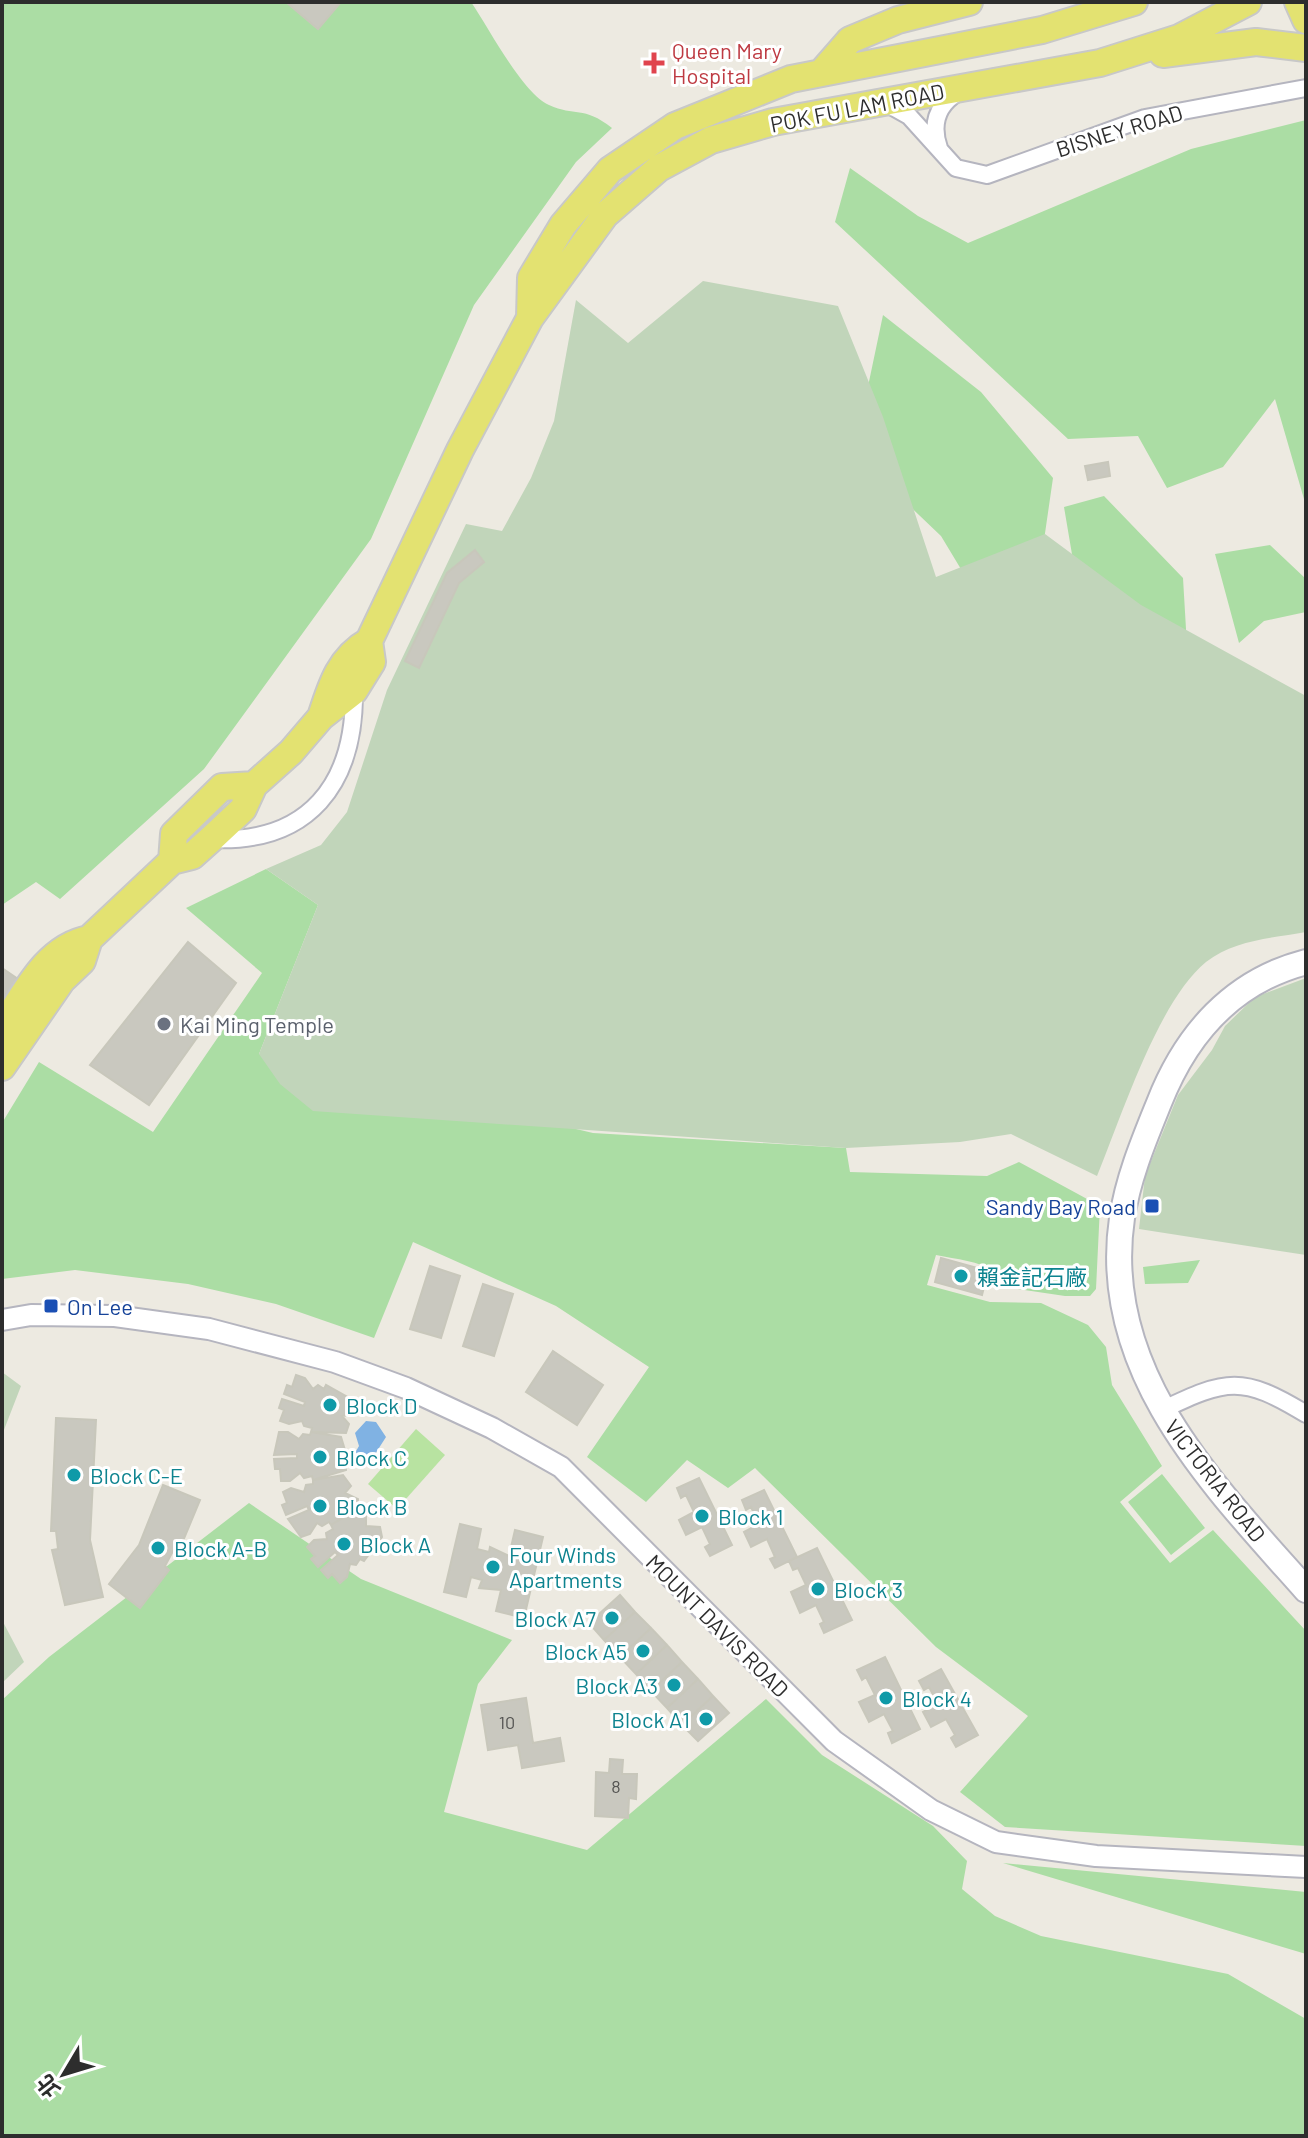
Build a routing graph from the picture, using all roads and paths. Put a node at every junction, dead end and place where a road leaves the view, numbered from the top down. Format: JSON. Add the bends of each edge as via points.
{"nodes":[{"id":1,"x":969,"y":2,"type":"edge"},
{"id":2,"x":1134,"y":2,"type":"edge"},
{"id":3,"x":1248,"y":2,"type":"edge"},
{"id":4,"x":1298,"y":2,"type":"edge"},
{"id":5,"x":1306,"y":20,"type":"edge"},
{"id":6,"x":1306,"y":48,"type":"edge"},
{"id":7,"x":1100,"y":63,"type":"junction"},
{"id":8,"x":822,"y":72,"type":"junction"},
{"id":9,"x":968,"y":86,"type":"junction"},
{"id":10,"x":1306,"y":88,"type":"edge"},
{"id":11,"x":879,"y":100,"type":"junction"},
{"id":12,"x":941,"y":154,"type":"junction"},
{"id":13,"x":530,"y":318,"type":"junction"},
{"id":14,"x":369,"y":641,"type":"junction"},
{"id":15,"x":354,"y":691,"type":"junction"},
{"id":16,"x":321,"y":717,"type":"junction"},
{"id":17,"x":254,"y":785,"type":"junction"},
{"id":18,"x":211,"y":839,"type":"junction"},
{"id":19,"x":172,"y":861,"type":"junction"},
{"id":20,"x":89,"y":939,"type":"junction"},
{"id":21,"x":1306,"y":962,"type":"edge"},
{"id":22,"x":2,"y":1028,"type":"edge"},
{"id":23,"x":2,"y":1067,"type":"edge"},
{"id":24,"x":2,"y":1320,"type":"edge"},
{"id":25,"x":1162,"y":1410,"type":"junction"},
{"id":26,"x":1306,"y":1414,"type":"edge"},
{"id":27,"x":1306,"y":1590,"type":"edge"},
{"id":28,"x":1306,"y":1867,"type":"edge"}],
"edges":[{"from":1,"to":8,"type":"main road","via":[[898,20],[850,40]]},
{"from":2,"to":8,"type":"main road","name":"POK FU LAM ROAD","via":[[1042,30]]},
{"from":3,"to":7,"type":"main road","name":"POK FU LAM ROAD","via":[[1179,38]]},
{"from":4,"to":5,"type":"main road"},
{"from":6,"to":7,"type":"main road","via":[[1246,42]]},
{"from":7,"to":9,"type":"main road","name":"POK FU LAM ROAD"},
{"from":8,"to":13,"type":"main road","name":"POK FU LAM ROAD","via":[[788,80],[675,126],[610,170],[563,225],[531,278]]},
{"from":9,"to":11,"type":"main road","name":"POK FU LAM ROAD"},
{"from":9,"to":12,"type":"street","via":[[939,109],[935,132]]},
{"from":10,"to":12,"type":"street","name":"BISNEY ROAD","via":[[1145,118],[987,175],[966,173]]},
{"from":11,"to":12,"type":"street","name":"BISNEY ROAD","via":[[909,116]]},
{"from":11,"to":13,"type":"main road","name":"POK FU LAM ROAD","via":[[753,127],[686,151],[613,206]]},
{"from":13,"to":14,"type":"main road","name":"POK FU LAM ROAD"},
{"from":14,"to":15,"type":"main road","name":"POK FU LAM ROAD","via":[[372,662]]},
{"from":14,"to":16,"type":"main road","name":"POK FU LAM ROAD","via":[[352,650],[335,675]]},
{"from":15,"to":16,"type":"main road","name":"POK FU LAM ROAD"},
{"from":15,"to":18,"type":"street","via":[[355,729],[332,791],[294,825],[244,841]]},
{"from":16,"to":17,"type":"main road","name":"POK FU LAM ROAD"},
{"from":17,"to":18,"type":"main road","name":"POK FU LAM ROAD","via":[[243,809]]},
{"from":17,"to":19,"type":"main road","name":"POK FU LAM ROAD","via":[[222,787],[174,834]]},
{"from":18,"to":19,"type":"main road","name":"POK FU LAM ROAD","via":[[192,856]]},
{"from":19,"to":20,"type":"main road","name":"POK FU LAM ROAD"},
{"from":20,"to":22,"type":"main road","name":"POK FU LAM ROAD","via":[[67,943],[43,967]]},
{"from":20,"to":23,"type":"main road","name":"POK FU LAM ROAD","via":[[82,961],[62,980]]},
{"from":21,"to":25,"type":"main road","name":"VICTORIA ROAD","via":[[1259,979],[1204,1024],[1171,1075],[1140,1150],[1122,1216],[1121,1300],[1134,1352]]},
{"from":24,"to":28,"type":"street","name":"MOUNT DAVIS ROAD","via":[[115,1316],[209,1329],[335,1362],[492,1428],[561,1467],[834,1741],[931,1810],[996,1842],[1096,1856]]},
{"from":25,"to":26,"type":"street","via":[[1202,1391],[1235,1384]]},
{"from":25,"to":27,"type":"main road","name":"VICTORIA ROAD","via":[[1185,1447]]}]}
